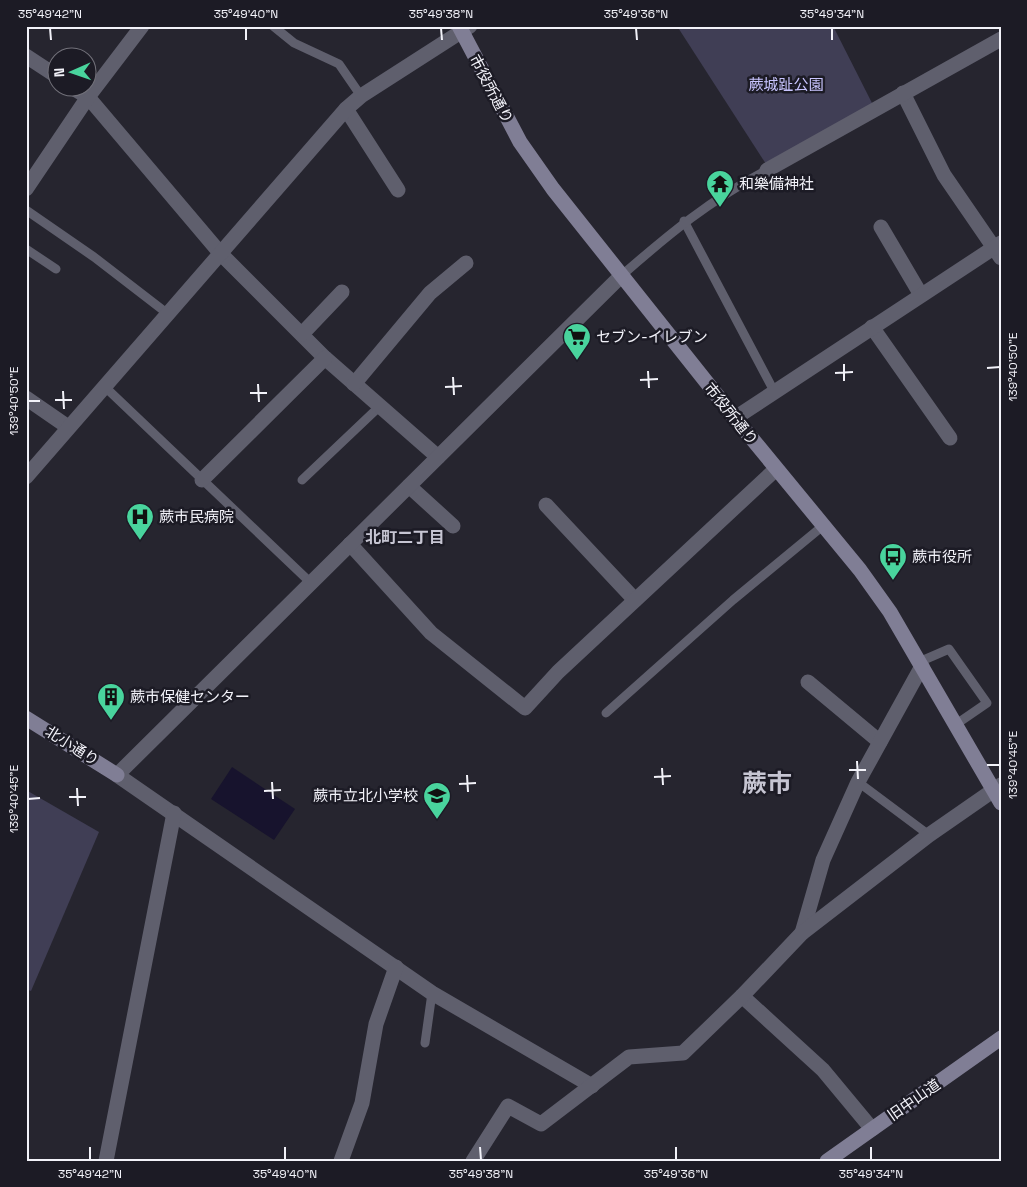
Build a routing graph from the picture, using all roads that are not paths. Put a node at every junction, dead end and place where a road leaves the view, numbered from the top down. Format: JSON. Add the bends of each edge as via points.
{"nodes":[{"id":1,"x":142,"y":26,"type":"edge"},
{"id":2,"x":273,"y":26,"type":"edge"},
{"id":3,"x":464,"y":28,"type":"edge"},
{"id":4,"x":1001,"y":39,"type":"edge"},
{"id":5,"x":26,"y":56,"type":"edge"},
{"id":6,"x":48,"y":70,"type":"edge"},
{"id":7,"x":98,"y":84,"type":"edge"},
{"id":8,"x":903,"y":93,"type":"junction"},
{"id":9,"x":361,"y":96,"type":"junction"},
{"id":10,"x":87,"y":98,"type":"edge"},
{"id":11,"x":89,"y":98,"type":"edge"},
{"id":12,"x":346,"y":109,"type":"junction"},
{"id":13,"x":31,"y":170,"type":"edge"},
{"id":14,"x":767,"y":170,"type":"joint"},
{"id":15,"x":26,"y":189,"type":"edge"},
{"id":16,"x":398,"y":190,"type":"dead end"},
{"id":17,"x":26,"y":210,"type":"edge"},
{"id":18,"x":684,"y":221,"type":"junction"},
{"id":19,"x":881,"y":227,"type":"dead end"},
{"id":20,"x":26,"y":249,"type":"edge"},
{"id":21,"x":998,"y":250,"type":"edge"},
{"id":22,"x":221,"y":254,"type":"junction"},
{"id":23,"x":466,"y":263,"type":"dead end"},
{"id":24,"x":56,"y":268,"type":"dead end"},
{"id":25,"x":621,"y":276,"type":"junction"},
{"id":26,"x":342,"y":292,"type":"dead end"},
{"id":27,"x":921,"y":295,"type":"junction"},
{"id":28,"x":168,"y":314,"type":"junction"},
{"id":29,"x":872,"y":327,"type":"junction"},
{"id":30,"x":302,"y":334,"type":"junction"},
{"id":31,"x":326,"y":358,"type":"junction"},
{"id":32,"x":354,"y":384,"type":"junction"},
{"id":33,"x":104,"y":386,"type":"junction"},
{"id":34,"x":774,"y":391,"type":"junction"},
{"id":35,"x":26,"y":398,"type":"edge"},
{"id":36,"x":380,"y":406,"type":"junction"},
{"id":37,"x":735,"y":418,"type":"junction"},
{"id":38,"x":68,"y":427,"type":"junction"},
{"id":39,"x":950,"y":438,"type":"dead end"},
{"id":40,"x":438,"y":457,"type":"junction"},
{"id":41,"x":776,"y":469,"type":"junction"},
{"id":42,"x":26,"y":477,"type":"edge"},
{"id":43,"x":202,"y":480,"type":"junction"},
{"id":44,"x":302,"y":480,"type":"dead end"},
{"id":45,"x":409,"y":486,"type":"junction"},
{"id":46,"x":546,"y":505,"type":"dead end"},
{"id":47,"x":453,"y":526,"type":"dead end"},
{"id":48,"x":824,"y":526,"type":"junction"},
{"id":49,"x":350,"y":544,"type":"junction"},
{"id":50,"x":311,"y":583,"type":"junction"},
{"id":51,"x":635,"y":600,"type":"junction"},
{"id":52,"x":920,"y":664,"type":"junction"},
{"id":53,"x":808,"y":682,"type":"dead end"},
{"id":54,"x":606,"y":713,"type":"dead end"},
{"id":55,"x":26,"y":718,"type":"edge"},
{"id":56,"x":955,"y":725,"type":"junction"},
{"id":57,"x":880,"y":742,"type":"junction"},
{"id":58,"x":117,"y":775,"type":"junction"},
{"id":59,"x":858,"y":782,"type":"junction"},
{"id":60,"x":998,"y":793,"type":"edge"},
{"id":61,"x":174,"y":813,"type":"junction"},
{"id":62,"x":929,"y":835,"type":"junction"},
{"id":63,"x":802,"y":934,"type":"junction"},
{"id":64,"x":396,"y":966,"type":"junction"},
{"id":65,"x":432,"y":993,"type":"junction"},
{"id":66,"x":742,"y":996,"type":"junction"},
{"id":67,"x":1001,"y":1038,"type":"edge"},
{"id":68,"x":425,"y":1043,"type":"dead end"},
{"id":69,"x":592,"y":1086,"type":"junction"},
{"id":70,"x":872,"y":1129,"type":"junction"},
{"id":71,"x":106,"y":1161,"type":"edge"},
{"id":72,"x":341,"y":1161,"type":"edge"},
{"id":73,"x":473,"y":1161,"type":"edge"},
{"id":74,"x":827,"y":1161,"type":"edge"}],
"edges":[{"from":1,"to":7,"type":"street"},
{"from":2,"to":9,"type":"lane","via":[[294,43],[339,64]]},
{"from":3,"to":9,"type":"street"},
{"from":3,"to":25,"type":"main road","name":"市役所通り","via":[[520,142]]},
{"from":4,"to":8,"type":"street"},
{"from":5,"to":6,"type":"street"},
{"from":8,"to":14,"type":"street"},
{"from":8,"to":21,"type":"street","via":[[944,175]]},
{"from":9,"to":12,"type":"street"},
{"from":10,"to":13,"type":"street"},
{"from":11,"to":22,"type":"street"},
{"from":12,"to":16,"type":"street"},
{"from":12,"to":22,"type":"street"},
{"from":13,"to":15,"type":"street"},
{"from":14,"to":18,"type":"lane"},
{"from":17,"to":28,"type":"lane"},
{"from":18,"to":25,"type":"lane"},
{"from":18,"to":34,"type":"lane"},
{"from":19,"to":27,"type":"street"},
{"from":20,"to":24,"type":"lane"},
{"from":21,"to":27,"type":"street"},
{"from":22,"to":28,"type":"street"},
{"from":22,"to":30,"type":"street"},
{"from":23,"to":32,"type":"street","via":[[430,293]]},
{"from":25,"to":37,"type":"main road","name":"市役所通り"},
{"from":25,"to":40,"type":"street"},
{"from":26,"to":30,"type":"street"},
{"from":27,"to":29,"type":"street"},
{"from":28,"to":33,"type":"street"},
{"from":29,"to":34,"type":"street"},
{"from":29,"to":39,"type":"street"},
{"from":30,"to":31,"type":"street"},
{"from":31,"to":32,"type":"street"},
{"from":31,"to":43,"type":"street"},
{"from":32,"to":36,"type":"street"},
{"from":33,"to":38,"type":"street"},
{"from":33,"to":43,"type":"lane"},
{"from":34,"to":37,"type":"street"},
{"from":35,"to":38,"type":"street"},
{"from":36,"to":40,"type":"street"},
{"from":36,"to":44,"type":"lane"},
{"from":37,"to":41,"type":"main road","name":"市役所通り"},
{"from":38,"to":42,"type":"street"},
{"from":40,"to":45,"type":"street"},
{"from":41,"to":48,"type":"main road","name":"市役所通り"},
{"from":41,"to":51,"type":"street"},
{"from":43,"to":50,"type":"lane"},
{"from":45,"to":47,"type":"street"},
{"from":45,"to":49,"type":"street"},
{"from":46,"to":51,"type":"street"},
{"from":48,"to":52,"type":"main road","name":"市役所通り","via":[[890,612]]},
{"from":48,"to":54,"type":"lane","via":[[733,600]]},
{"from":49,"to":50,"type":"street"},
{"from":49,"to":51,"type":"street","via":[[431,633],[525,708],[558,672]]},
{"from":50,"to":58,"type":"street"},
{"from":52,"to":56,"type":"main road","name":"市役所通り"},
{"from":52,"to":56,"type":"lane","via":[[949,649],[987,703]]},
{"from":52,"to":57,"type":"street"},
{"from":53,"to":57,"type":"street"},
{"from":55,"to":58,"type":"main road","name":"北小通り"},
{"from":56,"to":60,"type":"main road","name":"市役所通り"},
{"from":57,"to":59,"type":"street"},
{"from":58,"to":61,"type":"street"},
{"from":59,"to":62,"type":"lane"},
{"from":59,"to":63,"type":"street","via":[[823,860]]},
{"from":60,"to":62,"type":"street"},
{"from":61,"to":64,"type":"street"},
{"from":61,"to":71,"type":"street"},
{"from":62,"to":63,"type":"street"},
{"from":63,"to":66,"type":"street"},
{"from":64,"to":65,"type":"street"},
{"from":64,"to":72,"type":"street","via":[[376,1024],[362,1103]]},
{"from":65,"to":68,"type":"lane"},
{"from":65,"to":69,"type":"street"},
{"from":66,"to":69,"type":"street","via":[[683,1053],[629,1057]]},
{"from":66,"to":70,"type":"street","via":[[823,1070]]},
{"from":67,"to":70,"type":"main road","name":"旧中山道"},
{"from":69,"to":73,"type":"street","via":[[541,1124],[508,1106]]},
{"from":70,"to":74,"type":"main road","name":"旧中山道"}]}
